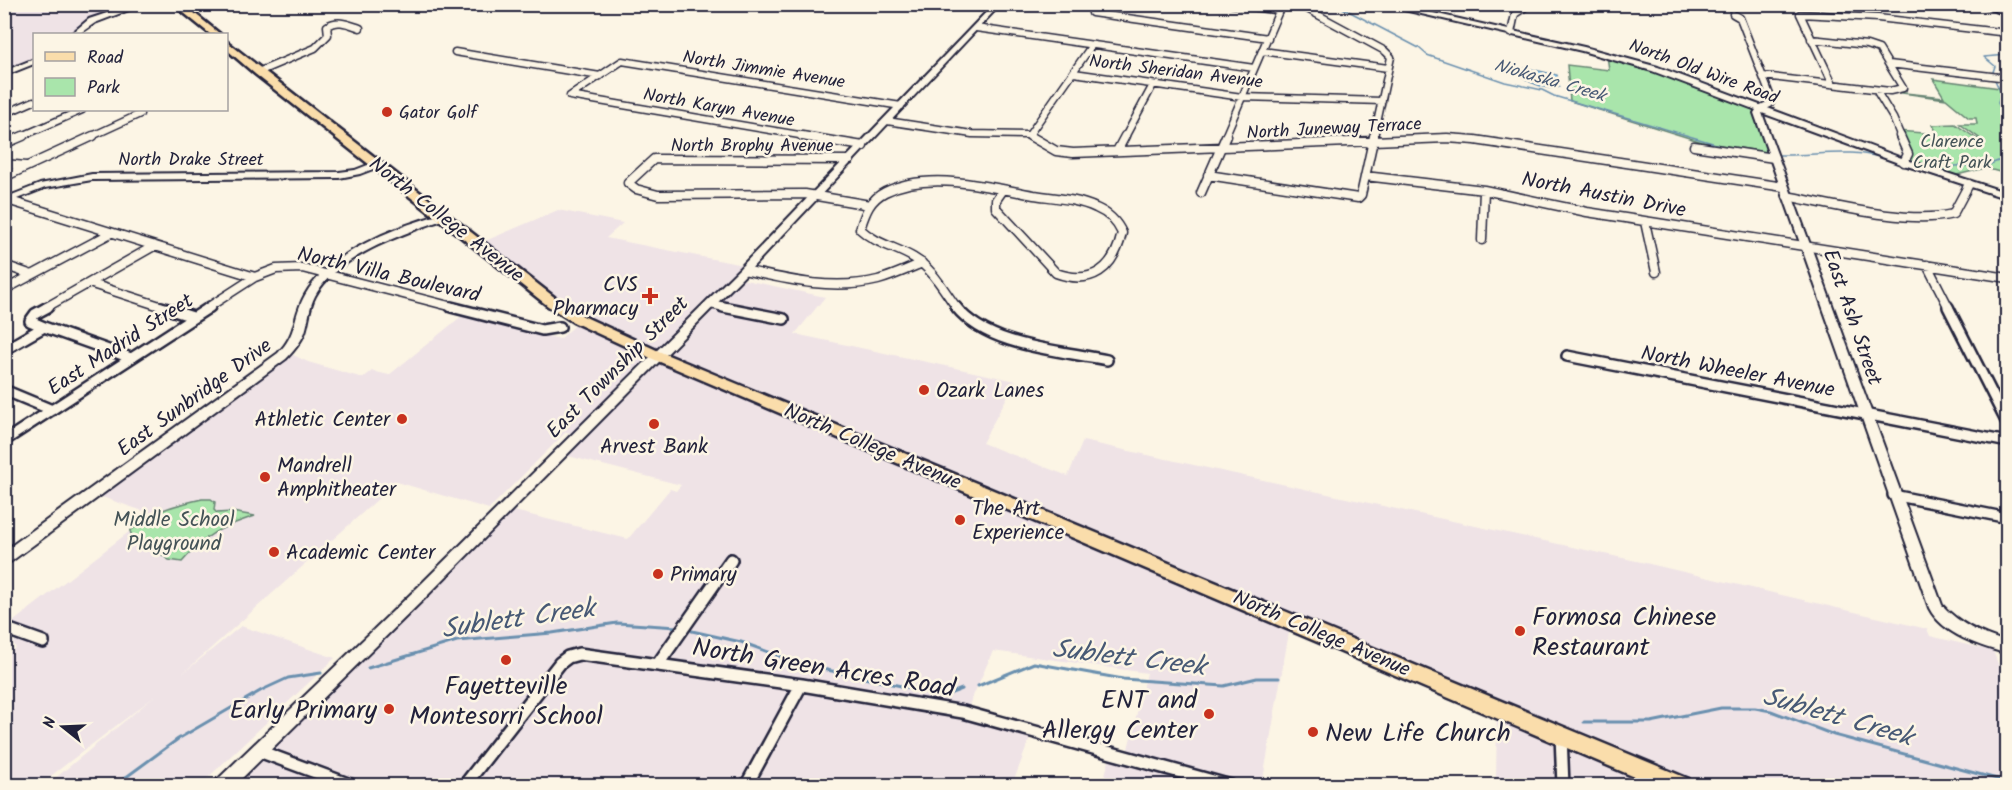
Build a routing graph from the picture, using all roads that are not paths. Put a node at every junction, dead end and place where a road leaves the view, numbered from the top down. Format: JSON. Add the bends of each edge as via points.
{"nodes":[{"id":1,"x":142,"y":4,"type":"edge"},
{"id":2,"x":177,"y":4,"type":"edge"},
{"id":3,"x":998,"y":4,"type":"edge"},
{"id":4,"x":1098,"y":4,"type":"edge"},
{"id":5,"x":1232,"y":4,"type":"edge"},
{"id":6,"x":1298,"y":4,"type":"edge"},
{"id":7,"x":1381,"y":4,"type":"edge"},
{"id":8,"x":1530,"y":4,"type":"edge"},
{"id":9,"x":1980,"y":4,"type":"edge"},
{"id":10,"x":1399,"y":7,"type":"edge"},
{"id":11,"x":1281,"y":8,"type":"edge"},
{"id":12,"x":1733,"y":14,"type":"dead end"},
{"id":13,"x":2007,"y":14,"type":"edge"},
{"id":14,"x":360,"y":28,"type":"dead end"},
{"id":15,"x":976,"y":28,"type":"junction"},
{"id":16,"x":76,"y":33,"type":"edge"},
{"id":17,"x":214,"y":33,"type":"edge"},
{"id":18,"x":1511,"y":33,"type":"junction"},
{"id":19,"x":2007,"y":33,"type":"edge"},
{"id":20,"x":1268,"y":38,"type":"junction"},
{"id":21,"x":1810,"y":39,"type":"junction"},
{"id":22,"x":1092,"y":45,"type":"junction"},
{"id":23,"x":228,"y":46,"type":"edge"},
{"id":24,"x":1262,"y":51,"type":"junction"},
{"id":25,"x":455,"y":52,"type":"dead end"},
{"id":26,"x":33,"y":61,"type":"edge"},
{"id":27,"x":1889,"y":64,"type":"junction"},
{"id":28,"x":1254,"y":68,"type":"junction"},
{"id":29,"x":1388,"y":68,"type":"junction"},
{"id":30,"x":258,"y":72,"type":"junction"},
{"id":31,"x":1074,"y":73,"type":"junction"},
{"id":32,"x":4,"y":74,"type":"edge"},
{"id":33,"x":600,"y":76,"type":"junction"},
{"id":34,"x":1763,"y":76,"type":"junction"},
{"id":35,"x":2007,"y":78,"type":"edge"},
{"id":36,"x":1833,"y":84,"type":"junction"},
{"id":37,"x":1153,"y":85,"type":"junction"},
{"id":38,"x":1876,"y":90,"type":"junction"},
{"id":39,"x":1242,"y":97,"type":"junction"},
{"id":40,"x":33,"y":101,"type":"edge"},
{"id":41,"x":1382,"y":101,"type":"junction"},
{"id":42,"x":901,"y":106,"type":"junction"},
{"id":43,"x":1761,"y":108,"type":"junction"},
{"id":44,"x":80,"y":111,"type":"edge"},
{"id":45,"x":4,"y":114,"type":"edge"},
{"id":46,"x":140,"y":114,"type":"dead end"},
{"id":47,"x":887,"y":121,"type":"junction"},
{"id":48,"x":1029,"y":135,"type":"junction"},
{"id":49,"x":1373,"y":142,"type":"junction"},
{"id":50,"x":4,"y":144,"type":"edge"},
{"id":51,"x":863,"y":146,"type":"junction"},
{"id":52,"x":1694,"y":146,"type":"dead end"},
{"id":53,"x":1222,"y":148,"type":"junction"},
{"id":54,"x":1117,"y":151,"type":"junction"},
{"id":55,"x":1774,"y":158,"type":"junction"},
{"id":56,"x":850,"y":160,"type":"junction"},
{"id":57,"x":1904,"y":162,"type":"junction"},
{"id":58,"x":4,"y":164,"type":"edge"},
{"id":59,"x":378,"y":164,"type":"junction"},
{"id":60,"x":28,"y":166,"type":"junction"},
{"id":61,"x":351,"y":173,"type":"junction"},
{"id":62,"x":1208,"y":175,"type":"junction"},
{"id":63,"x":1365,"y":176,"type":"junction"},
{"id":64,"x":4,"y":177,"type":"edge"},
{"id":65,"x":393,"y":177,"type":"junction"},
{"id":66,"x":1969,"y":184,"type":"junction"},
{"id":67,"x":1003,"y":190,"type":"junction"},
{"id":68,"x":1484,"y":190,"type":"junction"},
{"id":69,"x":1785,"y":191,"type":"junction"},
{"id":70,"x":1201,"y":193,"type":"dead end"},
{"id":71,"x":816,"y":195,"type":"junction"},
{"id":72,"x":2007,"y":196,"type":"edge"},
{"id":73,"x":5,"y":200,"type":"edge"},
{"id":74,"x":870,"y":205,"type":"junction"},
{"id":75,"x":442,"y":217,"type":"junction"},
{"id":76,"x":1646,"y":222,"type":"junction"},
{"id":77,"x":111,"y":233,"type":"junction"},
{"id":78,"x":1482,"y":240,"type":"dead end"},
{"id":79,"x":154,"y":246,"type":"junction"},
{"id":80,"x":1806,"y":246,"type":"junction"},
{"id":81,"x":922,"y":263,"type":"junction"},
{"id":82,"x":4,"y":265,"type":"edge"},
{"id":83,"x":1927,"y":265,"type":"junction"},
{"id":84,"x":744,"y":270,"type":"junction"},
{"id":85,"x":1656,"y":272,"type":"dead end"},
{"id":86,"x":328,"y":274,"type":"junction"},
{"id":87,"x":32,"y":275,"type":"junction"},
{"id":88,"x":255,"y":277,"type":"junction"},
{"id":89,"x":2007,"y":278,"type":"edge"},
{"id":90,"x":89,"y":283,"type":"junction"},
{"id":91,"x":4,"y":290,"type":"edge"},
{"id":92,"x":710,"y":304,"type":"junction"},
{"id":93,"x":193,"y":317,"type":"junction"},
{"id":94,"x":784,"y":319,"type":"dead end"},
{"id":95,"x":44,"y":327,"type":"junction"},
{"id":96,"x":560,"y":327,"type":"dead end"},
{"id":97,"x":4,"y":350,"type":"edge"},
{"id":98,"x":658,"y":356,"type":"junction"},
{"id":99,"x":1567,"y":356,"type":"dead end"},
{"id":100,"x":131,"y":358,"type":"junction"},
{"id":101,"x":1107,"y":360,"type":"dead end"},
{"id":102,"x":4,"y":390,"type":"edge"},
{"id":103,"x":52,"y":410,"type":"junction"},
{"id":104,"x":1864,"y":414,"type":"junction"},
{"id":105,"x":2007,"y":425,"type":"edge"},
{"id":106,"x":4,"y":441,"type":"edge"},
{"id":107,"x":2007,"y":442,"type":"edge"},
{"id":108,"x":1893,"y":495,"type":"junction"},
{"id":109,"x":2007,"y":518,"type":"edge"},
{"id":110,"x":4,"y":559,"type":"edge"},
{"id":111,"x":731,"y":560,"type":"dead end"},
{"id":112,"x":4,"y":628,"type":"edge"},
{"id":113,"x":43,"y":642,"type":"dead end"},
{"id":114,"x":2007,"y":648,"type":"edge"},
{"id":115,"x":658,"y":664,"type":"junction"},
{"id":116,"x":801,"y":685,"type":"junction"},
{"id":117,"x":1561,"y":735,"type":"junction"},
{"id":118,"x":259,"y":751,"type":"junction"},
{"id":119,"x":1207,"y":782,"type":"edge"},
{"id":120,"x":222,"y":786,"type":"edge"},
{"id":121,"x":353,"y":786,"type":"edge"},
{"id":122,"x":464,"y":786,"type":"edge"},
{"id":123,"x":746,"y":786,"type":"edge"},
{"id":124,"x":1231,"y":786,"type":"edge"},
{"id":125,"x":1563,"y":786,"type":"edge"},
{"id":126,"x":1681,"y":786,"type":"edge"}],
"edges":[{"from":1,"to":16,"type":"street","via":[[92,21]]},
{"from":2,"to":17,"type":"main road"},
{"from":3,"to":15,"type":"street","name":"East Township Street"},
{"from":4,"to":20,"type":"street","via":[[1092,14]]},
{"from":5,"to":11,"type":"street"},
{"from":6,"to":29,"type":"street","via":[[1385,51],[1391,57]]},
{"from":7,"to":10,"type":"street","name":"North Old Wire Road"},
{"from":8,"to":18,"type":"street","via":[[1515,14]]},
{"from":9,"to":13,"type":"main road"},
{"from":10,"to":18,"type":"street","name":"North Old Wire Road"},
{"from":11,"to":20,"type":"street"},
{"from":12,"to":34,"type":"street","name":"East Ash Street","via":[[1740,18]]},
{"from":14,"to":30,"type":"street","via":[[342,21],[329,23],[328,35],[320,45]]},
{"from":15,"to":22,"type":"street"},
{"from":15,"to":42,"type":"street","name":"East Township Street"},
{"from":18,"to":43,"type":"street","name":"North Old Wire Road","via":[[1632,62]]},
{"from":19,"to":21,"type":"street","via":[[1803,14],[1799,16]]},
{"from":20,"to":24,"type":"street"},
{"from":21,"to":27,"type":"street","via":[[1875,47]]},
{"from":21,"to":36,"type":"street"},
{"from":22,"to":28,"type":"street"},
{"from":22,"to":31,"type":"street"},
{"from":23,"to":30,"type":"main road","name":"North College Avenue"},
{"from":24,"to":28,"type":"street"},
{"from":24,"to":29,"type":"street"},
{"from":25,"to":33,"type":"street"},
{"from":26,"to":32,"type":"street"},
{"from":27,"to":35,"type":"street"},
{"from":27,"to":38,"type":"street","via":[[1903,86],[1900,91]]},
{"from":28,"to":39,"type":"street"},
{"from":29,"to":41,"type":"street"},
{"from":30,"to":59,"type":"main road","name":"North College Avenue"},
{"from":31,"to":37,"type":"street","name":"North Sheridan Avenue"},
{"from":31,"to":48,"type":"street"},
{"from":33,"to":42,"type":"street","name":"North Jimmie Avenue","via":[[622,61]]},
{"from":33,"to":51,"type":"street","name":"North Karyn Avenue","via":[[570,96]]},
{"from":34,"to":36,"type":"street"},
{"from":34,"to":43,"type":"street","name":"East Ash Street","via":[[1772,100]]},
{"from":36,"to":38,"type":"street"},
{"from":37,"to":39,"type":"street","name":"North Sheridan Avenue"},
{"from":37,"to":54,"type":"street"},
{"from":38,"to":57,"type":"street","via":[[1908,154]]},
{"from":39,"to":41,"type":"street","name":"North Sheridan Avenue"},
{"from":39,"to":53,"type":"street"},
{"from":40,"to":45,"type":"street"},
{"from":41,"to":49,"type":"street"},
{"from":42,"to":47,"type":"street","name":"East Township Street"},
{"from":43,"to":55,"type":"street","name":"East Ash Street","via":[[1758,113]]},
{"from":43,"to":57,"type":"street","name":"North Old Wire Road"},
{"from":44,"to":50,"type":"street"},
{"from":46,"to":60,"type":"street"},
{"from":47,"to":48,"type":"street","via":[[972,134]]},
{"from":47,"to":51,"type":"street","name":"East Township Street"},
{"from":48,"to":54,"type":"street","name":"North Juneway Terrace","via":[[1056,152]]},
{"from":49,"to":53,"type":"street","name":"North Juneway Terrace"},
{"from":49,"to":63,"type":"street"},
{"from":49,"to":69,"type":"street","name":"North Juneway Terrace","via":[[1468,139]]},
{"from":51,"to":56,"type":"street","name":"East Township Street"},
{"from":52,"to":55,"type":"street"},
{"from":53,"to":54,"type":"street","name":"North Juneway Terrace"},
{"from":53,"to":62,"type":"street"},
{"from":55,"to":69,"type":"street","name":"East Ash Street"},
{"from":56,"to":71,"type":"street","name":"East Township Street"},
{"from":56,"to":71,"type":"street","name":"North Brophy Avenue","via":[[654,159],[629,180],[629,186],[658,195]]},
{"from":57,"to":66,"type":"street","name":"North Old Wire Road"},
{"from":58,"to":60,"type":"street"},
{"from":59,"to":61,"type":"street","name":"North Drake Street"},
{"from":59,"to":65,"type":"main road","name":"North College Avenue"},
{"from":60,"to":64,"type":"street"},
{"from":61,"to":65,"type":"street"},
{"from":61,"to":73,"type":"street","name":"North Drake Street","via":[[92,177],[43,186]]},
{"from":62,"to":63,"type":"street","via":[[1354,198],[1361,195]]},
{"from":62,"to":70,"type":"street"},
{"from":63,"to":68,"type":"street","name":"North Austin Drive"},
{"from":65,"to":75,"type":"main road","name":"North College Avenue"},
{"from":66,"to":69,"type":"street","name":"North Juneway Terrace","via":[[1953,214],[1934,218]]},
{"from":66,"to":72,"type":"street","name":"North Old Wire Road"},
{"from":67,"to":67,"type":"street","via":[[996,208],[1051,269],[1062,276],[1082,278],[1107,268],[1122,237],[1117,224],[1102,211],[1084,203]]},
{"from":67,"to":74,"type":"street","via":[[936,181],[897,188]]},
{"from":68,"to":76,"type":"street","name":"North Austin Drive"},
{"from":68,"to":78,"type":"street"},
{"from":69,"to":80,"type":"street","name":"East Ash Street"},
{"from":71,"to":74,"type":"street"},
{"from":71,"to":84,"type":"street","name":"East Township Street"},
{"from":73,"to":77,"type":"street"},
{"from":74,"to":81,"type":"street","via":[[861,218],[860,229]]},
{"from":75,"to":86,"type":"street","name":"East Sunbridge Drive","via":[[371,245]]},
{"from":75,"to":98,"type":"main road","name":"North College Avenue","via":[[553,303]]},
{"from":76,"to":80,"type":"street","name":"North Austin Drive"},
{"from":76,"to":85,"type":"street"},
{"from":77,"to":79,"type":"street"},
{"from":77,"to":87,"type":"street"},
{"from":79,"to":88,"type":"street"},
{"from":79,"to":90,"type":"street"},
{"from":80,"to":83,"type":"street","name":"North Austin Drive"},
{"from":80,"to":104,"type":"street","name":"East Ash Street"},
{"from":81,"to":84,"type":"street","via":[[881,279],[832,286]]},
{"from":81,"to":101,"type":"street","via":[[966,318],[982,329],[1005,338]]},
{"from":82,"to":87,"type":"street"},
{"from":83,"to":89,"type":"street","name":"North Austin Drive"},
{"from":83,"to":105,"type":"street"},
{"from":84,"to":92,"type":"street","name":"East Township Street"},
{"from":86,"to":88,"type":"street","name":"North Villa Boulevard","via":[[291,267]]},
{"from":86,"to":96,"type":"street","name":"North Villa Boulevard","via":[[542,330]]},
{"from":86,"to":110,"type":"street","name":"East Sunbridge Drive","via":[[309,297],[297,341],[282,356]]},
{"from":87,"to":91,"type":"street"},
{"from":88,"to":93,"type":"street","name":"East Madrid Street"},
{"from":90,"to":93,"type":"street"},
{"from":90,"to":95,"type":"street","via":[[31,318]]},
{"from":92,"to":94,"type":"street"},
{"from":92,"to":98,"type":"street","name":"East Township Street"},
{"from":93,"to":100,"type":"street","name":"East Madrid Street"},
{"from":95,"to":97,"type":"street"},
{"from":95,"to":100,"type":"street"},
{"from":98,"to":117,"type":"main road","name":"North College Avenue"},
{"from":98,"to":118,"type":"street","name":"East Township Street"},
{"from":99,"to":104,"type":"street","name":"North Wheeler Avenue"},
{"from":100,"to":103,"type":"street","name":"East Madrid Street"},
{"from":102,"to":103,"type":"street"},
{"from":103,"to":106,"type":"street","name":"East Madrid Street"},
{"from":104,"to":107,"type":"street","name":"North Wheeler Avenue"},
{"from":104,"to":108,"type":"street","name":"East Ash Street"},
{"from":108,"to":109,"type":"street"},
{"from":108,"to":114,"type":"street","name":"East Ash Street","via":[[1936,608],[1944,619]]},
{"from":111,"to":115,"type":"street"},
{"from":112,"to":113,"type":"street"},
{"from":115,"to":116,"type":"street","name":"North Green Acres Road"},
{"from":115,"to":122,"type":"street","name":"North Green Acres Road","via":[[591,654],[568,657]]},
{"from":116,"to":119,"type":"street","name":"North Green Acres Road","via":[[963,712]]},
{"from":116,"to":123,"type":"street"},
{"from":117,"to":125,"type":"street"},
{"from":117,"to":126,"type":"main road","name":"North College Avenue"},
{"from":118,"to":120,"type":"street","name":"East Township Street"},
{"from":118,"to":121,"type":"street"},
{"from":119,"to":124,"type":"street","name":"North Green Acres Road"}]}
